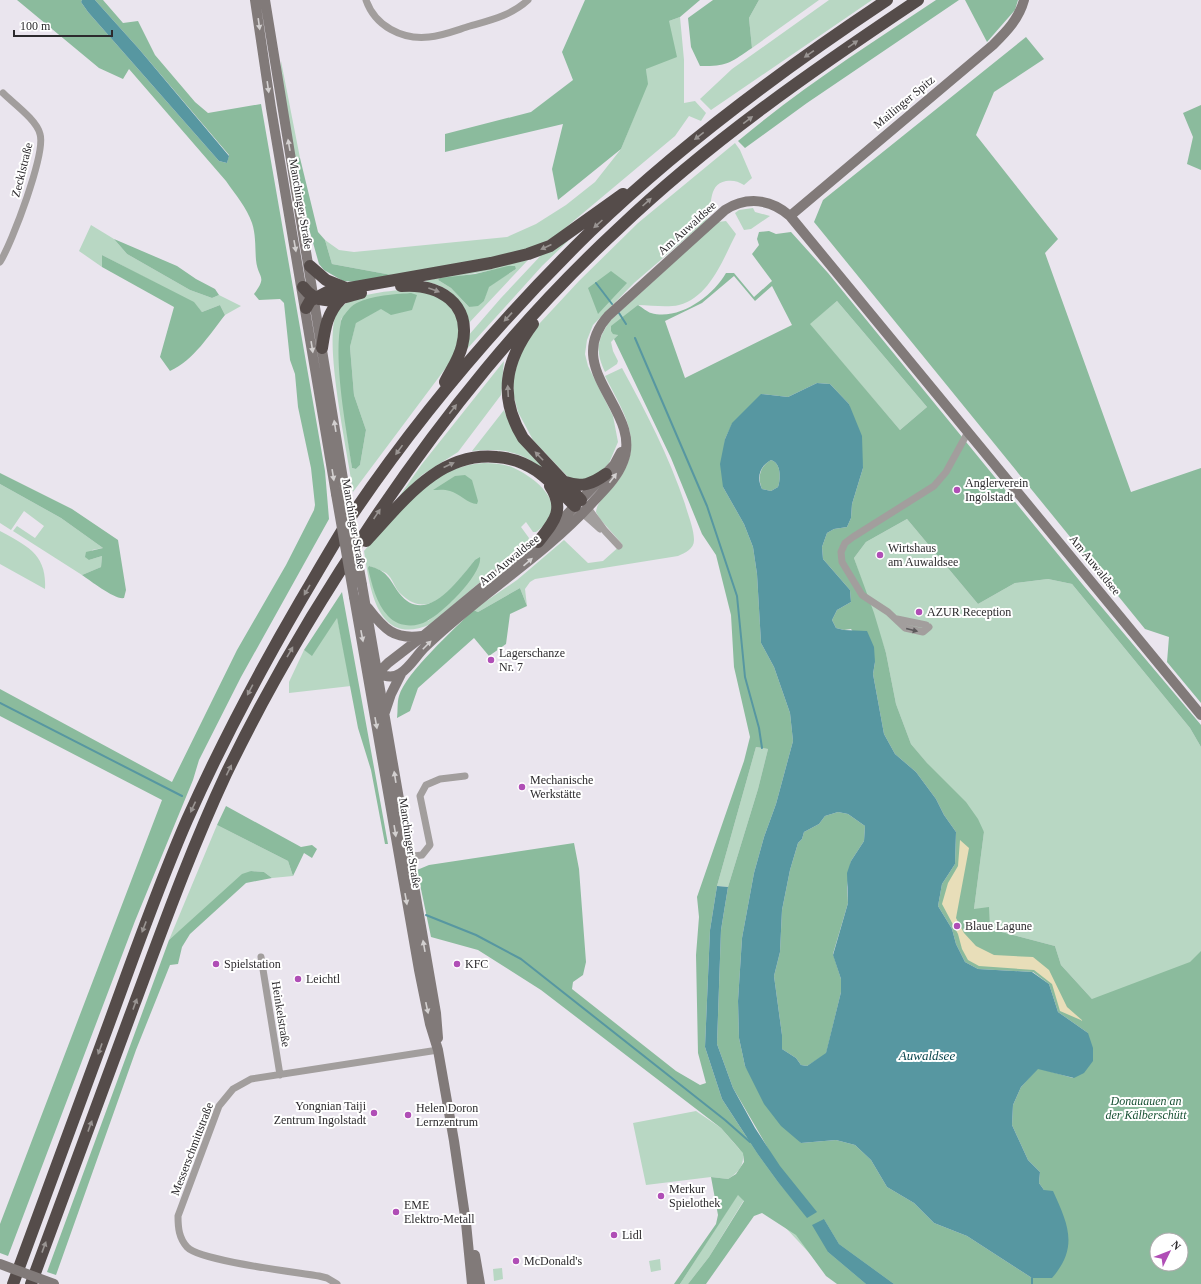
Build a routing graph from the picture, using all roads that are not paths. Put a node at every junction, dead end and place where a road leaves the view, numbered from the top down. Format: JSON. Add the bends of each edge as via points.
{"nodes":[{"id":1,"x":255,"y":0,"type":"edge"},
{"id":2,"x":265,"y":0,"type":"edge"},
{"id":3,"x":366,"y":0,"type":"edge"},
{"id":4,"x":528,"y":0,"type":"edge"},
{"id":5,"x":887,"y":0,"type":"edge"},
{"id":6,"x":918,"y":0,"type":"edge"},
{"id":7,"x":1024,"y":0,"type":"edge"},
{"id":8,"x":1,"y":94,"type":"edge"},
{"id":9,"x":670,"y":161,"type":"junction"},
{"id":10,"x":790,"y":216,"type":"junction"},
{"id":11,"x":0,"y":262,"type":"edge"},
{"id":12,"x":310,"y":266,"type":"junction"},
{"id":13,"x":563,"y":283,"type":"junction"},
{"id":14,"x":303,"y":288,"type":"junction"},
{"id":15,"x":344,"y":293,"type":"junction"},
{"id":16,"x":315,"y":298,"type":"junction"},
{"id":17,"x":306,"y":308,"type":"junction"},
{"id":18,"x":322,"y":348,"type":"junction"},
{"id":19,"x":423,"y":419,"type":"junction"},
{"id":20,"x":968,"y":432,"type":"junction"},
{"id":21,"x":625,"y":434,"type":"junction"},
{"id":22,"x":538,"y":472,"type":"junction"},
{"id":23,"x":606,"y":474,"type":"junction"},
{"id":24,"x":565,"y":482,"type":"junction"},
{"id":25,"x":582,"y":507,"type":"junction"},
{"id":26,"x":538,"y":542,"type":"junction"},
{"id":27,"x":619,"y":546,"type":"dead end"},
{"id":28,"x":340,"y":570,"type":"junction"},
{"id":29,"x":366,"y":606,"type":"junction"},
{"id":30,"x":927,"y":626,"type":"dead end"},
{"id":31,"x":423,"y":636,"type":"junction"},
{"id":32,"x":366,"y":661,"type":"junction"},
{"id":33,"x":378,"y":673,"type":"junction"},
{"id":34,"x":400,"y":674,"type":"junction"},
{"id":35,"x":369,"y":684,"type":"junction"},
{"id":36,"x":385,"y":714,"type":"junction"},
{"id":37,"x":1201,"y":715,"type":"edge"},
{"id":38,"x":465,"y":776,"type":"dead end"},
{"id":39,"x":404,"y":857,"type":"junction"},
{"id":40,"x":261,"y":958,"type":"dead end"},
{"id":41,"x":438,"y":1050,"type":"junction"},
{"id":42,"x":280,"y":1075,"type":"junction"},
{"id":43,"x":466,"y":1222,"type":"junction"},
{"id":44,"x":0,"y":1264,"type":"edge"},
{"id":45,"x":13,"y":1284,"type":"edge"},
{"id":46,"x":31,"y":1284,"type":"edge"},
{"id":47,"x":54,"y":1284,"type":"edge"},
{"id":48,"x":337,"y":1284,"type":"edge"},
{"id":49,"x":472,"y":1284,"type":"edge"},
{"id":50,"x":480,"y":1284,"type":"edge"}],
"edges":[{"from":1,"to":14,"type":"main road","name":"Manchinger Straße","one_way":true},
{"from":12,"to":2,"type":"main road","name":"Manchinger Straße","one_way":true},
{"from":3,"to":4,"type":"street","via":[[368,8],[378,21],[393,31],[409,36],[429,37],[499,18]]},
{"from":5,"to":9,"type":"highway","one_way":true,"via":[[774,78]]},
{"from":13,"to":6,"type":"highway","one_way":true,"via":[[618,228],[706,152],[785,91]]},
{"from":7,"to":10,"type":"main road","name":"Mailinger Spitz","via":[[1017,17],[993,45]]},
{"from":8,"to":11,"type":"street","name":"Zecklstraße","via":[[34,122],[41,134],[41,141],[19,223]]},
{"from":9,"to":15,"type":"highway","one_way":true,"via":[[542,249],[510,260]]},
{"from":9,"to":19,"type":"highway","one_way":true,"via":[[594,227],[546,275],[496,330]]},
{"from":10,"to":20,"type":"main road","name":"Am Auwaldsee"},
{"from":10,"to":21,"type":"main road","name":"Am Auwaldsee","via":[[774,205],[758,201],[731,207],[602,323],[594,337],[593,361]]},
{"from":12,"to":15,"type":"highway"},
{"from":12,"to":16,"type":"main road","name":"Manchinger Straße"},
{"from":24,"to":13,"type":"highway","one_way":true,"via":[[532,448],[517,428],[509,406],[507,383],[512,360],[521,342]]},
{"from":28,"to":13,"type":"highway","one_way":true,"via":[[417,455],[530,317]]},
{"from":14,"to":16,"type":"highway"},
{"from":14,"to":17,"type":"main road","name":"Manchinger Straße"},
{"from":15,"to":16,"type":"highway","via":[[327,292]]},
{"from":15,"to":18,"type":"highway","via":[[327,319]]},
{"from":15,"to":19,"type":"highway","one_way":true,"via":[[420,286],[438,290],[459,310],[464,327],[460,355]]},
{"from":16,"to":17,"type":"highway"},
{"from":16,"to":18,"type":"main road","name":"Manchinger Straße"},
{"from":17,"to":32,"type":"main road","name":"Manchinger Straße","one_way":true,"bridge":true},
{"from":29,"to":18,"type":"main road","name":"Manchinger Straße","one_way":true,"bridge":true},
{"from":19,"to":45,"type":"highway","one_way":true,"via":[[350,519],[269,656],[218,753],[152,904]]},
{"from":20,"to":30,"type":"street","via":[[946,472],[934,486],[853,537],[845,543],[841,552],[842,562],[862,595],[897,619],[905,628],[923,632]]},
{"from":20,"to":37,"type":"main road","name":"Am Auwaldsee"},
{"from":21,"to":23,"type":"main road","name":"Am Auwaldsee","via":[[619,456]]},
{"from":25,"to":21,"type":"main road","name":"Am Auwaldsee","one_way":true,"via":[[609,484],[620,468],[626,452]]},
{"from":22,"to":25,"type":"highway"},
{"from":22,"to":26,"type":"highway","via":[[554,492],[558,509],[552,523]]},
{"from":28,"to":22,"type":"highway","one_way":true,"via":[[415,489],[448,465],[468,458],[491,456],[516,461]]},
{"from":23,"to":24,"type":"highway","via":[[586,485]]},
{"from":23,"to":25,"type":"main road","name":"Am Auwaldsee"},
{"from":24,"to":25,"type":"highway"},
{"from":25,"to":26,"type":"main road","name":"Am Auwaldsee"},
{"from":25,"to":27,"type":"street"},
{"from":34,"to":25,"type":"main road","name":"Am Auwaldsee","one_way":true,"via":[[435,637],[528,563]]},
{"from":26,"to":31,"type":"main road","name":"Am Auwaldsee"},
{"from":46,"to":28,"type":"highway","one_way":true,"via":[[203,826],[255,716],[284,662]]},
{"from":29,"to":31,"type":"main road","via":[[389,632],[410,637]]},
{"from":29,"to":33,"type":"main road","name":"Manchinger Straße"},
{"from":31,"to":33,"type":"main road","name":"Am Auwaldsee"},
{"from":32,"to":33,"type":"main road"},
{"from":32,"to":35,"type":"main road","name":"Manchinger Straße"},
{"from":33,"to":34,"type":"main road","via":[[388,677]]},
{"from":33,"to":35,"type":"main road","name":"Am Auwaldsee"},
{"from":33,"to":36,"type":"main road","name":"Manchinger Straße"},
{"from":34,"to":36,"type":"main road","name":"Am Auwaldsee"},
{"from":35,"to":39,"type":"main road","name":"Manchinger Straße","one_way":true},
{"from":39,"to":36,"type":"main road","name":"Manchinger Straße","one_way":true},
{"from":38,"to":39,"type":"street","via":[[432,781],[422,790],[420,796],[430,845],[422,855]]},
{"from":39,"to":41,"type":"main road","name":"Manchinger Straße","via":[[436,1013]]},
{"from":40,"to":42,"type":"street","name":"Heinkelstraße"},
{"from":41,"to":42,"type":"street","name":"Messerschmittstraße"},
{"from":41,"to":43,"type":"main road","name":"Manchinger Straße"},
{"from":42,"to":48,"type":"street","name":"Messerschmittstraße","via":[[241,1083],[219,1106],[178,1216],[180,1235],[188,1248],[206,1257],[319,1276]]},
{"from":43,"to":49,"type":"main road","name":"Manchinger Straße"},
{"from":43,"to":50,"type":"main road","name":"Manchinger Straße"},
{"from":44,"to":47,"type":"main road","bridge":true}]}
